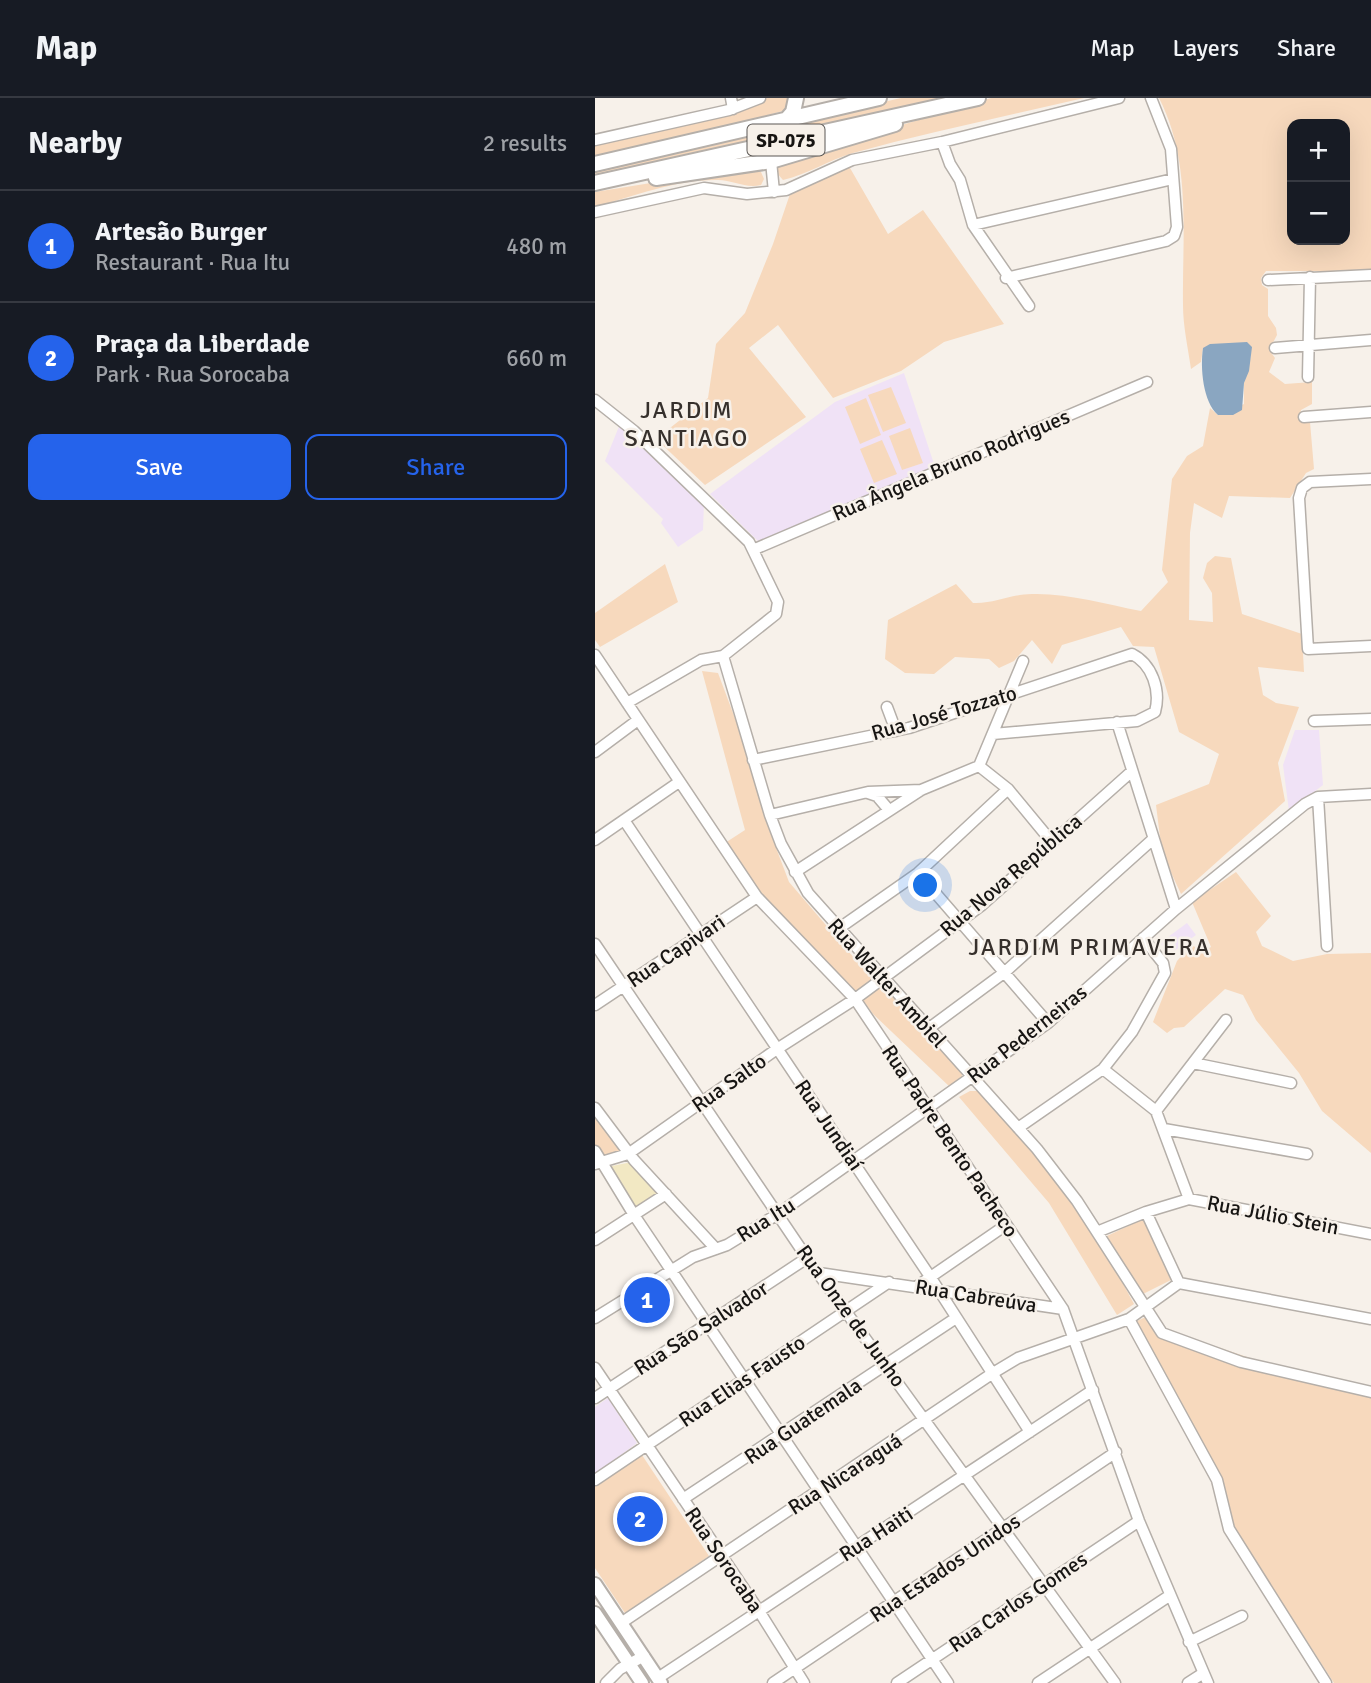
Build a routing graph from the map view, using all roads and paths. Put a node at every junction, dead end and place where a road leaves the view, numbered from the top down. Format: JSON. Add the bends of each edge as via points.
{"nodes":[{"id":1,"x":760,"y":98,"type":"edge"},
{"id":2,"x":796,"y":98,"type":"edge"},
{"id":3,"x":802,"y":98,"type":"edge"},
{"id":4,"x":879,"y":98,"type":"edge"},
{"id":5,"x":978,"y":98,"type":"edge"},
{"id":6,"x":1119,"y":98,"type":"edge"},
{"id":7,"x":1152,"y":99,"type":"edge"},
{"id":8,"x":961,"y":102,"type":"junction"},
{"id":9,"x":732,"y":103,"type":"edge"},
{"id":10,"x":821,"y":111,"type":"junction"},
{"id":11,"x":786,"y":120,"type":"junction"},
{"id":12,"x":595,"y":139,"type":"edge"},
{"id":13,"x":942,"y":142,"type":"junction"},
{"id":14,"x":771,"y":161,"type":"junction"},
{"id":15,"x":595,"y":164,"type":"edge"},
{"id":16,"x":1173,"y":178,"type":"junction"},
{"id":17,"x":595,"y":183,"type":"edge"},
{"id":18,"x":774,"y":192,"type":"junction"},
{"id":19,"x":595,"y":212,"type":"edge"},
{"id":20,"x":973,"y":226,"type":"junction"},
{"id":21,"x":1371,"y":275,"type":"edge"},
{"id":22,"x":1006,"y":278,"type":"junction"},
{"id":23,"x":1310,"y":278,"type":"junction"},
{"id":24,"x":1268,"y":280,"type":"dead end"},
{"id":25,"x":1029,"y":306,"type":"dead end"},
{"id":26,"x":1371,"y":340,"type":"edge"},
{"id":27,"x":1309,"y":345,"type":"junction"},
{"id":28,"x":1276,"y":348,"type":"dead end"},
{"id":29,"x":1308,"y":377,"type":"dead end"},
{"id":30,"x":1147,"y":382,"type":"dead end"},
{"id":31,"x":595,"y":400,"type":"edge"},
{"id":32,"x":1371,"y":412,"type":"edge"},
{"id":33,"x":1304,"y":416,"type":"dead end"},
{"id":34,"x":1371,"y":479,"type":"edge"},
{"id":35,"x":755,"y":549,"type":"junction"},
{"id":36,"x":1371,"y":646,"type":"edge"},
{"id":37,"x":723,"y":656,"type":"junction"},
{"id":38,"x":597,"y":661,"type":"edge"},
{"id":39,"x":1023,"y":661,"type":"dead end"},
{"id":40,"x":1010,"y":693,"type":"junction"},
{"id":41,"x":627,"y":703,"type":"junction"},
{"id":42,"x":887,"y":707,"type":"dead end"},
{"id":43,"x":1371,"y":719,"type":"edge"},
{"id":44,"x":638,"y":720,"type":"junction"},
{"id":45,"x":1314,"y":721,"type":"dead end"},
{"id":46,"x":1117,"y":722,"type":"junction"},
{"id":47,"x":896,"y":731,"type":"junction"},
{"id":48,"x":993,"y":734,"type":"junction"},
{"id":49,"x":595,"y":752,"type":"edge"},
{"id":50,"x":753,"y":760,"type":"junction"},
{"id":51,"x":979,"y":766,"type":"junction"},
{"id":52,"x":1131,"y":772,"type":"junction"},
{"id":53,"x":679,"y":782,"type":"junction"},
{"id":54,"x":1008,"y":789,"type":"junction"},
{"id":55,"x":921,"y":790,"type":"junction"},
{"id":56,"x":868,"y":792,"type":"junction"},
{"id":57,"x":1371,"y":794,"type":"edge"},
{"id":58,"x":1318,"y":797,"type":"junction"},
{"id":59,"x":890,"y":810,"type":"junction"},
{"id":60,"x":770,"y":815,"type":"junction"},
{"id":61,"x":624,"y":820,"type":"junction"},
{"id":62,"x":595,"y":840,"type":"edge"},
{"id":63,"x":1051,"y":841,"type":"junction"},
{"id":64,"x":1152,"y":841,"type":"junction"},
{"id":65,"x":795,"y":872,"type":"junction"},
{"id":66,"x":918,"y":873,"type":"junction"},
{"id":67,"x":757,"y":897,"type":"junction"},
{"id":68,"x":1176,"y":909,"type":"junction"},
{"id":69,"x":960,"y":921,"type":"junction"},
{"id":70,"x":838,"y":929,"type":"junction"},
{"id":71,"x":701,"y":936,"type":"junction"},
{"id":72,"x":1143,"y":938,"type":"junction"},
{"id":73,"x":595,"y":944,"type":"edge"},
{"id":74,"x":1327,"y":946,"type":"dead end"},
{"id":75,"x":1005,"y":972,"type":"junction"},
{"id":76,"x":882,"y":979,"type":"junction"},
{"id":77,"x":624,"y":986,"type":"junction"},
{"id":78,"x":855,"y":999,"type":"junction"},
{"id":79,"x":595,"y":1005,"type":"edge"},
{"id":80,"x":1226,"y":1020,"type":"dead end"},
{"id":81,"x":1048,"y":1023,"type":"junction"},
{"id":82,"x":928,"y":1029,"type":"junction"},
{"id":83,"x":777,"y":1049,"type":"junction"},
{"id":84,"x":1192,"y":1063,"type":"junction"},
{"id":85,"x":1103,"y":1069,"type":"junction"},
{"id":86,"x":972,"y":1077,"type":"junction"},
{"id":87,"x":1291,"y":1083,"type":"dead end"},
{"id":88,"x":702,"y":1101,"type":"junction"},
{"id":89,"x":595,"y":1108,"type":"edge"},
{"id":90,"x":929,"y":1108,"type":"junction"},
{"id":91,"x":1156,"y":1111,"type":"junction"},
{"id":92,"x":1019,"y":1128,"type":"junction"},
{"id":93,"x":1164,"y":1129,"type":"junction"},
{"id":94,"x":628,"y":1154,"type":"junction"},
{"id":95,"x":1307,"y":1154,"type":"dead end"},
{"id":96,"x":597,"y":1158,"type":"edge"},
{"id":97,"x":854,"y":1162,"type":"junction"},
{"id":98,"x":666,"y":1194,"type":"junction"},
{"id":99,"x":1189,"y":1199,"type":"junction"},
{"id":100,"x":1146,"y":1212,"type":"junction"},
{"id":101,"x":778,"y":1214,"type":"junction"},
{"id":102,"x":634,"y":1215,"type":"junction"},
{"id":103,"x":1006,"y":1225,"type":"junction"},
{"id":104,"x":1097,"y":1232,"type":"junction"},
{"id":105,"x":1371,"y":1234,"type":"edge"},
{"id":106,"x":595,"y":1240,"type":"edge"},
{"id":107,"x":716,"y":1249,"type":"junction"},
{"id":108,"x":807,"y":1258,"type":"junction"},
{"id":109,"x":672,"y":1270,"type":"junction"},
{"id":110,"x":819,"y":1273,"type":"junction"},
{"id":111,"x":931,"y":1278,"type":"junction"},
{"id":112,"x":889,"y":1282,"type":"junction"},
{"id":113,"x":1179,"y":1283,"type":"junction"},
{"id":114,"x":916,"y":1287,"type":"junction"},
{"id":115,"x":940,"y":1292,"type":"junction"},
{"id":116,"x":1144,"y":1308,"type":"junction"},
{"id":117,"x":1063,"y":1309,"type":"junction"},
{"id":118,"x":846,"y":1312,"type":"junction"},
{"id":119,"x":595,"y":1318,"type":"edge"},
{"id":120,"x":956,"y":1318,"type":"junction"},
{"id":121,"x":1129,"y":1319,"type":"junction"},
{"id":122,"x":1371,"y":1319,"type":"edge"},
{"id":123,"x":708,"y":1324,"type":"junction"},
{"id":124,"x":1076,"y":1338,"type":"junction"},
{"id":125,"x":886,"y":1365,"type":"junction"},
{"id":126,"x":595,"y":1368,"type":"edge"},
{"id":127,"x":993,"y":1373,"type":"junction"},
{"id":128,"x":745,"y":1379,"type":"junction"},
{"id":129,"x":608,"y":1389,"type":"junction"},
{"id":130,"x":1093,"y":1390,"type":"junction"},
{"id":131,"x":1371,"y":1392,"type":"edge"},
{"id":132,"x":595,"y":1398,"type":"edge"},
{"id":133,"x":926,"y":1421,"type":"junction"},
{"id":134,"x":1030,"y":1432,"type":"junction"},
{"id":135,"x":782,"y":1435,"type":"junction"},
{"id":136,"x":645,"y":1445,"type":"junction"},
{"id":137,"x":1116,"y":1452,"type":"junction"},
{"id":138,"x":966,"y":1476,"type":"junction"},
{"id":139,"x":595,"y":1480,"type":"edge"},
{"id":140,"x":819,"y":1491,"type":"junction"},
{"id":141,"x":683,"y":1499,"type":"junction"},
{"id":142,"x":1139,"y":1521,"type":"junction"},
{"id":143,"x":1005,"y":1529,"type":"junction"},
{"id":144,"x":857,"y":1545,"type":"junction"},
{"id":145,"x":720,"y":1555,"type":"junction"},
{"id":146,"x":595,"y":1584,"type":"edge"},
{"id":147,"x":1043,"y":1586,"type":"junction"},
{"id":148,"x":1169,"y":1596,"type":"junction"},
{"id":149,"x":894,"y":1601,"type":"junction"},
{"id":150,"x":759,"y":1611,"type":"junction"},
{"id":151,"x":595,"y":1613,"type":"edge"},
{"id":152,"x":1242,"y":1616,"type":"dead end"},
{"id":153,"x":621,"y":1623,"type":"junction"},
{"id":154,"x":1189,"y":1642,"type":"junction"},
{"id":155,"x":635,"y":1644,"type":"junction"},
{"id":156,"x":1090,"y":1649,"type":"junction"},
{"id":157,"x":621,"y":1653,"type":"junction"},
{"id":158,"x":643,"y":1656,"type":"junction"},
{"id":159,"x":932,"y":1660,"type":"junction"},
{"id":160,"x":629,"y":1665,"type":"junction"},
{"id":161,"x":794,"y":1669,"type":"junction"},
{"id":162,"x":1205,"y":1679,"type":"edge"},
{"id":163,"x":660,"y":1681,"type":"edge"},
{"id":164,"x":606,"y":1683,"type":"edge"},
{"id":165,"x":642,"y":1683,"type":"edge"},
{"id":166,"x":773,"y":1683,"type":"edge"},
{"id":167,"x":804,"y":1683,"type":"edge"},
{"id":168,"x":897,"y":1683,"type":"edge"},
{"id":169,"x":948,"y":1683,"type":"edge"},
{"id":170,"x":1038,"y":1683,"type":"edge"},
{"id":171,"x":1115,"y":1683,"type":"edge"},
{"id":172,"x":1188,"y":1683,"type":"edge"},
{"id":173,"x":1326,"y":1683,"type":"edge"}],
"edges":[{"from":1,"to":9,"type":"street"},
{"from":2,"to":11,"type":"highway"},
{"from":3,"to":10,"type":"highway"},
{"from":4,"to":10,"type":"highway","number":"SP-075"},
{"from":5,"to":8,"type":"highway","number":"SP-075"},
{"from":6,"to":13,"type":"street"},
{"from":7,"to":16,"type":"street","via":[[1171,149]]},
{"from":8,"to":14,"type":"highway"},
{"from":8,"to":17,"type":"highway","number":"SP-075"},
{"from":9,"to":12,"type":"street"},
{"from":10,"to":11,"type":"highway","number":"SP-075"},
{"from":11,"to":15,"type":"highway","number":"SP-075"},
{"from":13,"to":18,"type":"street","via":[[852,160]]},
{"from":13,"to":20,"type":"street","via":[[960,180]]},
{"from":14,"to":17,"type":"highway"},
{"from":14,"to":18,"type":"street"},
{"from":16,"to":20,"type":"street"},
{"from":16,"to":22,"type":"street","via":[[1177,227],[1166,241]]},
{"from":18,"to":19,"type":"street","via":[[747,194],[703,188]]},
{"from":20,"to":22,"type":"street"},
{"from":21,"to":23,"type":"street"},
{"from":22,"to":25,"type":"street"},
{"from":23,"to":24,"type":"street"},
{"from":23,"to":27,"type":"street"},
{"from":26,"to":27,"type":"street"},
{"from":27,"to":28,"type":"street"},
{"from":27,"to":29,"type":"street"},
{"from":30,"to":35,"type":"street","name":"Rua Ângela Bruno Rodrigues"},
{"from":31,"to":35,"type":"street"},
{"from":32,"to":33,"type":"street"},
{"from":34,"to":36,"type":"street","via":[[1310,482],[1299,498],[1308,649]]},
{"from":35,"to":37,"type":"street","via":[[778,602],[776,614]]},
{"from":37,"to":41,"type":"street","via":[[701,660]]},
{"from":37,"to":50,"type":"street","name":"Rua Walter Ambiel"},
{"from":38,"to":41,"type":"street","name":"Rua Padre Bento Pacheco"},
{"from":39,"to":40,"type":"street"},
{"from":40,"to":46,"type":"street","name":"Rua José Tozzato","via":[[1132,654],[1149,668],[1157,703],[1155,712],[1137,721]]},
{"from":40,"to":47,"type":"street","name":"Rua José Tozzato"},
{"from":40,"to":48,"type":"street"},
{"from":41,"to":44,"type":"street","name":"Rua Padre Bento Pacheco"},
{"from":42,"to":47,"type":"street"},
{"from":43,"to":45,"type":"street"},
{"from":44,"to":49,"type":"street"},
{"from":44,"to":53,"type":"street","name":"Rua Padre Bento Pacheco"},
{"from":46,"to":48,"type":"street"},
{"from":46,"to":52,"type":"street"},
{"from":47,"to":50,"type":"street","name":"Rua José Tozzato"},
{"from":48,"to":51,"type":"street"},
{"from":50,"to":60,"type":"street","name":"Rua Walter Ambiel"},
{"from":51,"to":54,"type":"street"},
{"from":51,"to":55,"type":"street"},
{"from":52,"to":63,"type":"street","name":"Rua Nova República"},
{"from":52,"to":64,"type":"street"},
{"from":53,"to":61,"type":"street"},
{"from":53,"to":67,"type":"street","name":"Rua Padre Bento Pacheco"},
{"from":54,"to":63,"type":"street"},
{"from":54,"to":66,"type":"street"},
{"from":55,"to":56,"type":"street"},
{"from":55,"to":59,"type":"street"},
{"from":56,"to":59,"type":"street"},
{"from":56,"to":60,"type":"street"},
{"from":57,"to":58,"type":"street"},
{"from":58,"to":68,"type":"street","name":"Rua Pederneiras"},
{"from":58,"to":74,"type":"street"},
{"from":59,"to":65,"type":"street"},
{"from":60,"to":65,"type":"street","name":"Rua Walter Ambiel"},
{"from":61,"to":62,"type":"street"},
{"from":61,"to":71,"type":"street","name":"Rua Jundiaí"},
{"from":63,"to":69,"type":"street","name":"Rua Nova República"},
{"from":64,"to":68,"type":"street"},
{"from":64,"to":75,"type":"street"},
{"from":65,"to":70,"type":"street","name":"Rua Walter Ambiel"},
{"from":66,"to":69,"type":"street"},
{"from":66,"to":70,"type":"street"},
{"from":67,"to":71,"type":"street","name":"Rua Capivari"},
{"from":67,"to":78,"type":"street","name":"Rua Padre Bento Pacheco"},
{"from":68,"to":72,"type":"street","name":"Rua Pederneiras"},
{"from":69,"to":75,"type":"street"},
{"from":69,"to":76,"type":"street","name":"Rua Nova República"},
{"from":70,"to":76,"type":"street","name":"Rua Walter Ambiel"},
{"from":71,"to":77,"type":"street","name":"Rua Capivari"},
{"from":71,"to":83,"type":"street","name":"Rua Jundiaí"},
{"from":72,"to":81,"type":"street","name":"Rua Pederneiras"},
{"from":72,"to":85,"type":"street","via":[[1165,972],[1132,1032]]},
{"from":73,"to":77,"type":"street","name":"Rua Onze de Junho"},
{"from":75,"to":81,"type":"street"},
{"from":75,"to":82,"type":"street"},
{"from":76,"to":78,"type":"street","name":"Rua Nova República"},
{"from":76,"to":82,"type":"street","name":"Rua Walter Ambiel"},
{"from":77,"to":79,"type":"street","name":"Rua Capivari"},
{"from":77,"to":88,"type":"street","name":"Rua Onze de Junho"},
{"from":78,"to":83,"type":"street","name":"Rua Salto"},
{"from":78,"to":90,"type":"street","name":"Rua Padre Bento Pacheco"},
{"from":80,"to":84,"type":"street"},
{"from":81,"to":86,"type":"street","name":"Rua Pederneiras"},
{"from":82,"to":86,"type":"street","name":"Rua Walter Ambiel"},
{"from":83,"to":88,"type":"street","name":"Rua Salto"},
{"from":83,"to":97,"type":"street","name":"Rua Jundiaí"},
{"from":84,"to":87,"type":"street"},
{"from":84,"to":91,"type":"street"},
{"from":85,"to":91,"type":"street"},
{"from":85,"to":92,"type":"street"},
{"from":86,"to":90,"type":"street","name":"Rua Pederneiras"},
{"from":86,"to":92,"type":"street","name":"Rua Walter Ambiel"},
{"from":88,"to":94,"type":"street","name":"Rua Salto"},
{"from":88,"to":101,"type":"street","name":"Rua Onze de Junho"},
{"from":89,"to":94,"type":"street"},
{"from":90,"to":97,"type":"street","name":"Rua Itu"},
{"from":90,"to":103,"type":"street","name":"Rua Padre Bento Pacheco"},
{"from":91,"to":93,"type":"street"},
{"from":92,"to":104,"type":"street","name":"Rua Walter Ambiel"},
{"from":93,"to":95,"type":"street"},
{"from":93,"to":99,"type":"street"},
{"from":94,"to":96,"type":"street","name":"Rua Salto"},
{"from":94,"to":98,"type":"street"},
{"from":96,"to":102,"type":"street"},
{"from":97,"to":101,"type":"street","name":"Rua Itu"},
{"from":97,"to":111,"type":"street","name":"Rua Jundiaí"},
{"from":98,"to":102,"type":"street"},
{"from":98,"to":107,"type":"street"},
{"from":99,"to":100,"type":"street","name":"Rua Júlio Stein"},
{"from":99,"to":105,"type":"street","name":"Rua Júlio Stein"},
{"from":100,"to":104,"type":"street","name":"Rua Júlio Stein"},
{"from":100,"to":113,"type":"street"},
{"from":101,"to":107,"type":"street","name":"Rua Itu"},
{"from":101,"to":108,"type":"street","name":"Rua Onze de Junho"},
{"from":102,"to":106,"type":"street"},
{"from":102,"to":109,"type":"street"},
{"from":103,"to":111,"type":"street"},
{"from":103,"to":117,"type":"street","name":"Rua Padre Bento Pacheco"},
{"from":104,"to":116,"type":"street","name":"Rua Walter Ambiel"},
{"from":107,"to":109,"type":"street","name":"Rua Itu"},
{"from":108,"to":110,"type":"street","name":"Rua Onze de Junho"},
{"from":108,"to":123,"type":"street","name":"Rua São Salvador"},
{"from":109,"to":119,"type":"street","name":"Rua Itu"},
{"from":109,"to":123,"type":"street"},
{"from":110,"to":112,"type":"street","name":"Rua Cabreúva"},
{"from":110,"to":118,"type":"street","name":"Rua Onze de Junho"},
{"from":111,"to":114,"type":"street"},
{"from":111,"to":115,"type":"street","name":"Rua Jundiaí"},
{"from":112,"to":114,"type":"street","name":"Rua Cabreúva"},
{"from":112,"to":118,"type":"street","name":"Rua Elias Fausto"},
{"from":113,"to":116,"type":"street","name":"Rua Nicaraguá"},
{"from":113,"to":122,"type":"street"},
{"from":114,"to":115,"type":"street","name":"Rua Cabreúva"},
{"from":115,"to":117,"type":"street","name":"Rua Cabreúva"},
{"from":115,"to":120,"type":"street","name":"Rua Jundiaí"},
{"from":116,"to":121,"type":"street","name":"Rua Nicaraguá"},
{"from":116,"to":131,"type":"street","name":"Rua Walter Ambiel","via":[[1162,1333],[1241,1362]]},
{"from":117,"to":124,"type":"street","name":"Rua Padre Bento Pacheco"},
{"from":118,"to":125,"type":"street","name":"Rua Onze de Junho"},
{"from":118,"to":128,"type":"street","name":"Rua Elias Fausto"},
{"from":120,"to":125,"type":"street","name":"Rua Guatemala"},
{"from":120,"to":127,"type":"street","name":"Rua Jundiaí"},
{"from":121,"to":124,"type":"street","name":"Rua Nicaraguá"},
{"from":121,"to":173,"type":"street","via":[[1217,1480],[1229,1529]]},
{"from":123,"to":128,"type":"street"},
{"from":123,"to":129,"type":"street","name":"Rua São Salvador"},
{"from":124,"to":127,"type":"street","name":"Rua Nicaraguá","via":[[1017,1358]]},
{"from":124,"to":130,"type":"street","name":"Rua Padre Bento Pacheco"},
{"from":125,"to":133,"type":"street","name":"Rua Onze de Junho"},
{"from":125,"to":135,"type":"street","name":"Rua Guatemala"},
{"from":126,"to":129,"type":"street","name":"Rua Sorocaba"},
{"from":127,"to":133,"type":"street","name":"Rua Nicaraguá"},
{"from":127,"to":134,"type":"street","name":"Rua Jundiaí"},
{"from":128,"to":135,"type":"street"},
{"from":128,"to":136,"type":"street","name":"Rua Elias Fausto"},
{"from":129,"to":132,"type":"street","name":"Rua São Salvador"},
{"from":129,"to":136,"type":"street","name":"Rua Sorocaba"},
{"from":130,"to":134,"type":"street","name":"Rua Haiti"},
{"from":130,"to":137,"type":"street","name":"Rua Padre Bento Pacheco"},
{"from":133,"to":138,"type":"street","name":"Rua Onze de Junho"},
{"from":133,"to":140,"type":"street","name":"Rua Nicaraguá"},
{"from":134,"to":138,"type":"street","name":"Rua Haiti"},
{"from":135,"to":140,"type":"street"},
{"from":135,"to":141,"type":"street","name":"Rua Guatemala"},
{"from":136,"to":139,"type":"street","name":"Rua Elias Fausto"},
{"from":136,"to":141,"type":"street","name":"Rua Sorocaba"},
{"from":137,"to":142,"type":"street","name":"Rua Padre Bento Pacheco"},
{"from":137,"to":143,"type":"street","name":"Rua Estados Unidos"},
{"from":138,"to":143,"type":"street","name":"Rua Onze de Junho"},
{"from":138,"to":144,"type":"street","name":"Rua Haiti"},
{"from":140,"to":144,"type":"street"},
{"from":140,"to":145,"type":"street","name":"Rua Nicaraguá"},
{"from":141,"to":145,"type":"street","name":"Rua Sorocaba"},
{"from":142,"to":147,"type":"street","name":"Rua Carlos Gomes"},
{"from":142,"to":148,"type":"street","name":"Rua Padre Bento Pacheco"},
{"from":143,"to":147,"type":"street","name":"Rua Onze de Junho"},
{"from":143,"to":149,"type":"street","name":"Rua Estados Unidos"},
{"from":144,"to":149,"type":"street"},
{"from":144,"to":150,"type":"street","name":"Rua Haiti"},
{"from":145,"to":150,"type":"street","name":"Rua Sorocaba"},
{"from":145,"to":153,"type":"street","name":"Rua Nicaraguá"},
{"from":146,"to":153,"type":"main road"},
{"from":147,"to":156,"type":"street","name":"Rua Onze de Junho"},
{"from":147,"to":159,"type":"street","name":"Rua Carlos Gomes"},
{"from":148,"to":154,"type":"street","name":"Rua Padre Bento Pacheco"},
{"from":148,"to":156,"type":"street"},
{"from":149,"to":159,"type":"street"},
{"from":149,"to":161,"type":"street","name":"Rua Estados Unidos"},
{"from":150,"to":161,"type":"street","name":"Rua Sorocaba"},
{"from":150,"to":163,"type":"street","name":"Rua Haiti"},
{"from":151,"to":157,"type":"main road"},
{"from":152,"to":154,"type":"street"},
{"from":153,"to":155,"type":"main road"},
{"from":154,"to":162,"type":"street","name":"Rua Padre Bento Pacheco"},
{"from":155,"to":157,"type":"main road"},
{"from":155,"to":158,"type":"main road"},
{"from":156,"to":170,"type":"street"},
{"from":156,"to":171,"type":"street","name":"Rua Onze de Junho"},
{"from":157,"to":160,"type":"main road"},
{"from":158,"to":160,"type":"street"},
{"from":158,"to":163,"type":"main road"},
{"from":159,"to":168,"type":"street","name":"Rua Carlos Gomes"},
{"from":159,"to":169,"type":"street"},
{"from":160,"to":164,"type":"street"},
{"from":160,"to":165,"type":"main road"},
{"from":161,"to":166,"type":"street","name":"Rua Estados Unidos"},
{"from":161,"to":167,"type":"street","name":"Rua Sorocaba"},
{"from":162,"to":172,"type":"street"}]}
